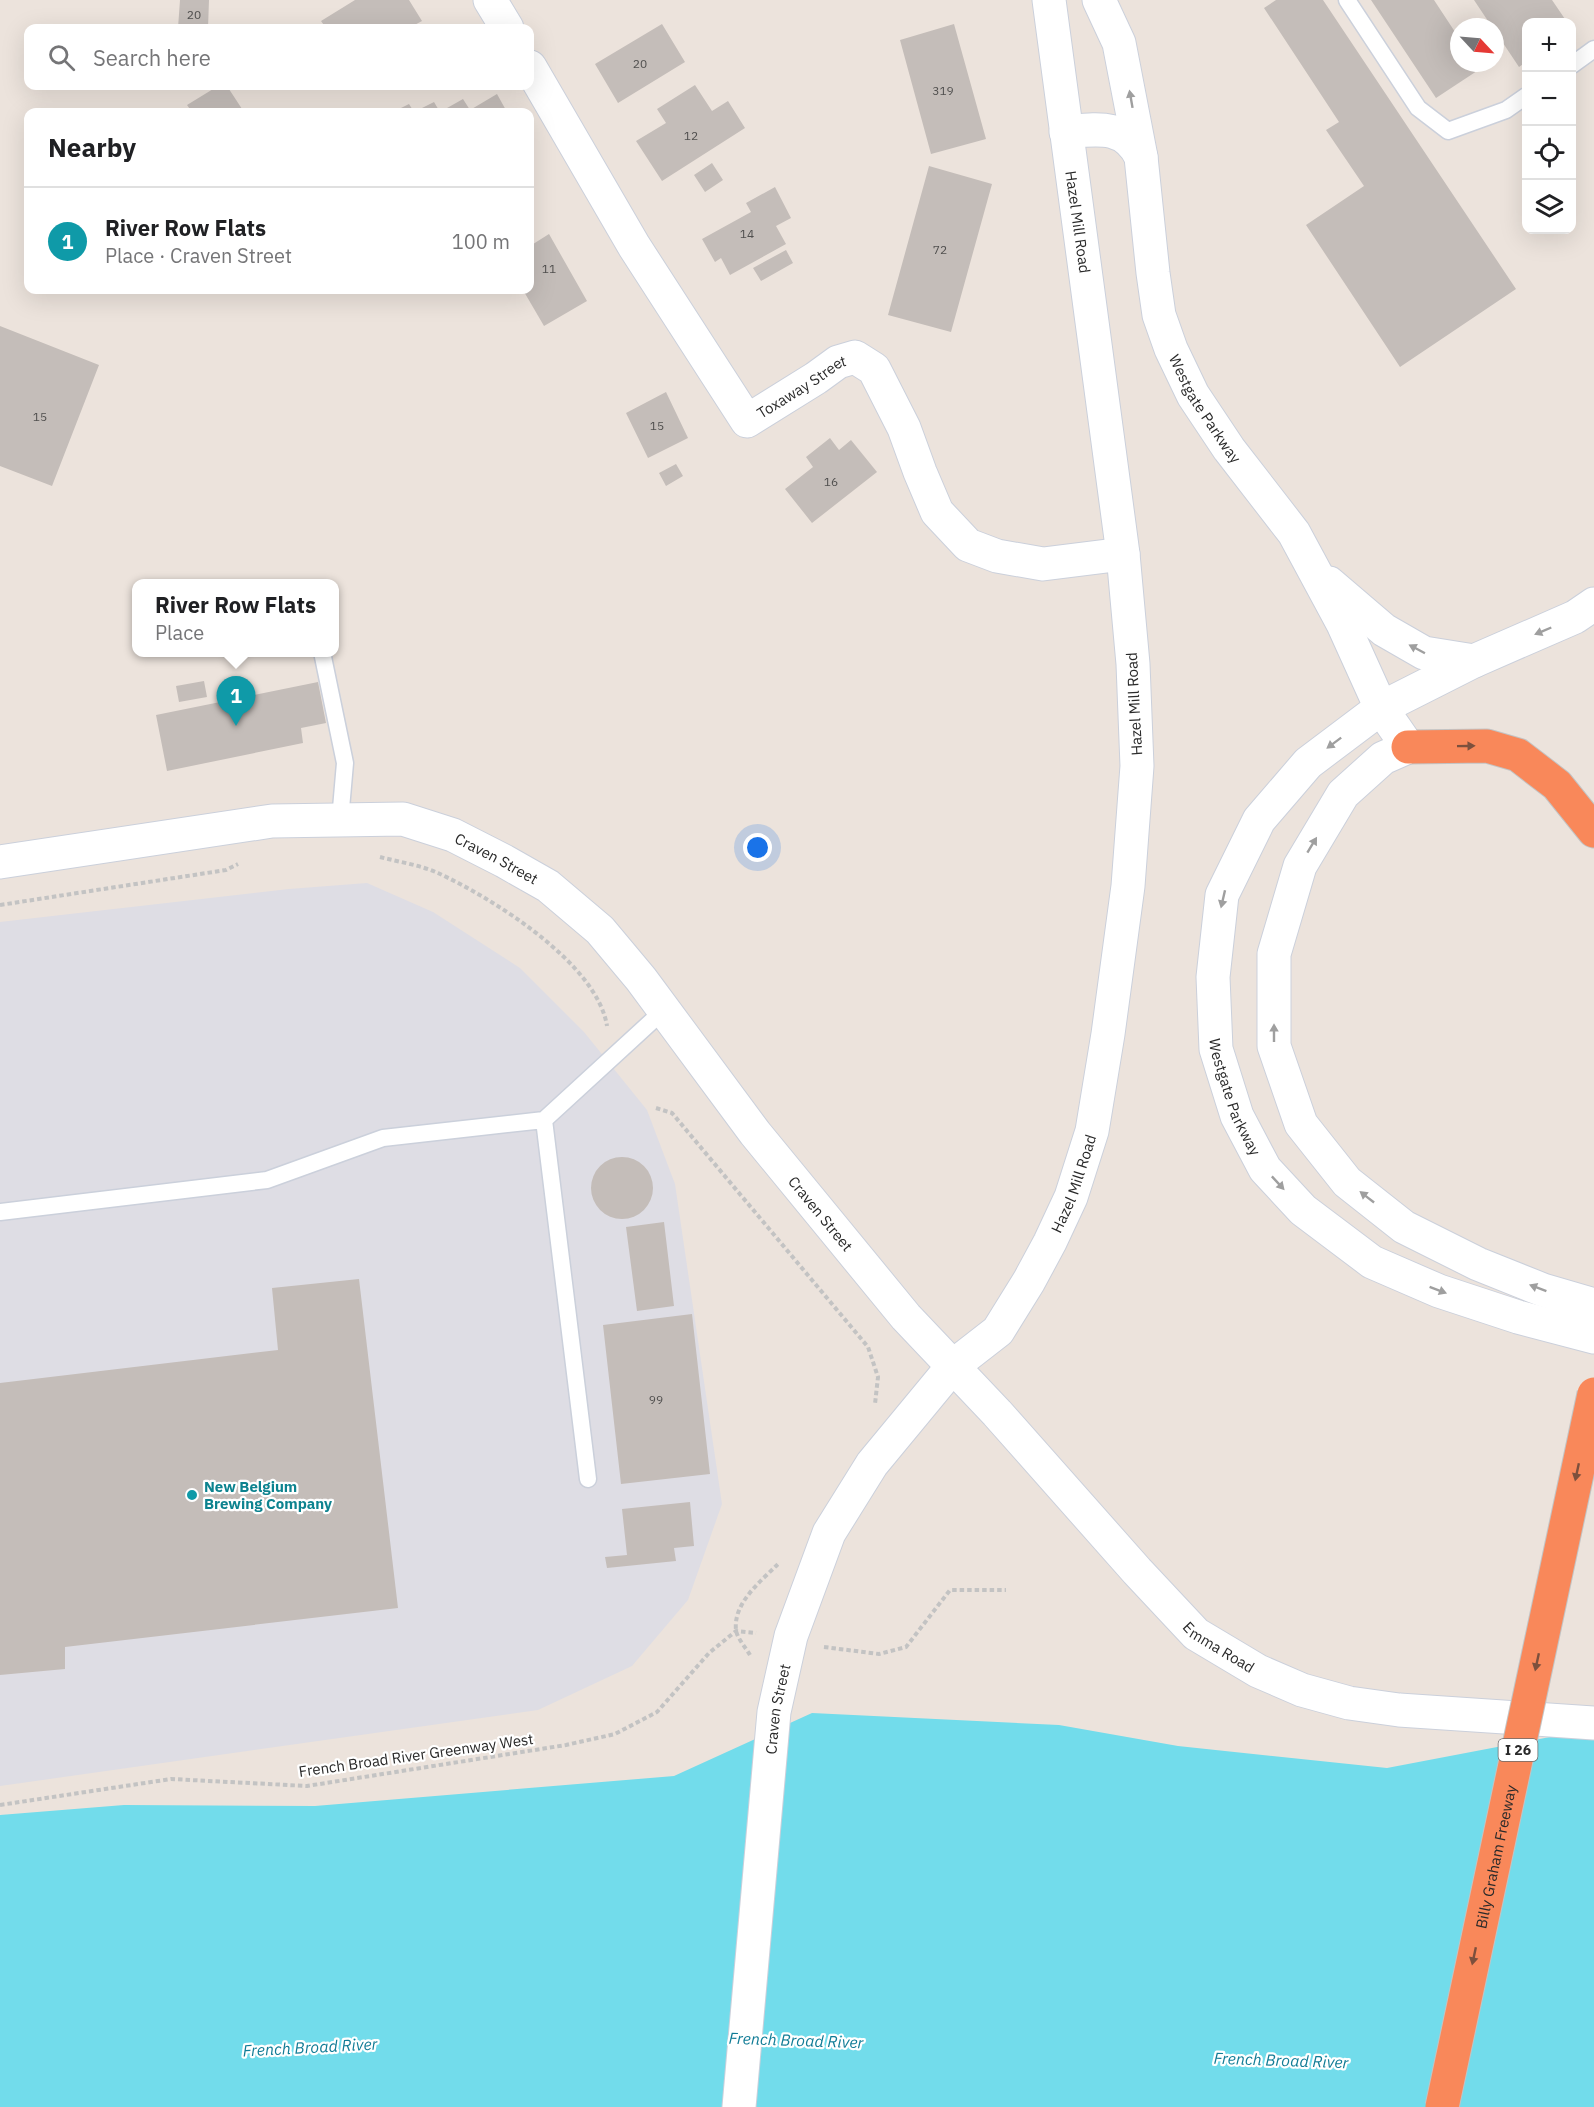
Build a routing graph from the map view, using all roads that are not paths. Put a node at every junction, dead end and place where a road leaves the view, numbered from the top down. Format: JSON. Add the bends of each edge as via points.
{"nodes":[{"id":1,"x":490,"y":0,"type":"edge"},
{"id":2,"x":1049,"y":0,"type":"edge"},
{"id":3,"x":1099,"y":0,"type":"edge"},
{"id":4,"x":1347,"y":0,"type":"edge"},
{"id":5,"x":505,"y":24,"type":"edge"},
{"id":6,"x":1594,"y":49,"type":"edge"},
{"id":7,"x":1576,"y":61,"type":"edge"},
{"id":8,"x":534,"y":74,"type":"edge"},
{"id":9,"x":1522,"y":99,"type":"edge"},
{"id":10,"x":1066,"y":132,"type":"junction"},
{"id":11,"x":1141,"y":157,"type":"junction"},
{"id":12,"x":1123,"y":554,"type":"junction"},
{"id":13,"x":1317,"y":572,"type":"junction"},
{"id":14,"x":1594,"y":604,"type":"edge"},
{"id":15,"x":323,"y":657,"type":"edge"},
{"id":16,"x":1474,"y":661,"type":"junction"},
{"id":17,"x":1381,"y":708,"type":"junction"},
{"id":18,"x":1408,"y":747,"type":"junction"},
{"id":19,"x":340,"y":820,"type":"junction"},
{"id":20,"x":1594,"y":831,"type":"edge"},
{"id":21,"x":0,"y":862,"type":"edge"},
{"id":22,"x":664,"y":1010,"type":"junction"},
{"id":23,"x":544,"y":1120,"type":"junction"},
{"id":24,"x":0,"y":1212,"type":"edge"},
{"id":25,"x":1594,"y":1305,"type":"edge"},
{"id":26,"x":1594,"y":1337,"type":"edge"},
{"id":27,"x":952,"y":1366,"type":"junction"},
{"id":28,"x":1594,"y":1394,"type":"edge"},
{"id":29,"x":588,"y":1479,"type":"dead end"},
{"id":30,"x":1594,"y":1723,"type":"edge"},
{"id":31,"x":739,"y":2107,"type":"edge"},
{"id":32,"x":1442,"y":2107,"type":"edge"}],
"edges":[{"from":1,"to":5,"type":"street"},
{"from":2,"to":10,"type":"street","name":"Hazel Mill Road"},
{"from":11,"to":3,"type":"street","name":"Westgate Parkway","one_way":true,"via":[[1119,43]]},
{"from":4,"to":9,"type":"lane","via":[[1418,108],[1448,131],[1506,110]]},
{"from":6,"to":7,"type":"lane"},
{"from":8,"to":12,"type":"street","name":"Toxaway Street","via":[[634,246],[747,421],[838,362],[855,357],[874,369],[904,428],[937,512],[968,545],[997,556],[1043,564]]},
{"from":10,"to":11,"type":"street","via":[[1112,130],[1136,146]]},
{"from":10,"to":12,"type":"street","name":"Hazel Mill Road"},
{"from":11,"to":13,"type":"street","name":"Westgate Parkway","via":[[1153,273],[1171,349],[1193,395],[1294,533]]},
{"from":12,"to":27,"type":"street","name":"Hazel Mill Road","via":[[1137,766],[1128,886],[1092,1131],[1071,1197],[1029,1281],[998,1331]]},
{"from":16,"to":13,"type":"street","one_way":true,"via":[[1424,653],[1384,630]]},
{"from":13,"to":17,"type":"street","name":"Westgate Parkway"},
{"from":14,"to":16,"type":"street","one_way":true,"via":[[1575,617]]},
{"from":15,"to":19,"type":"lane","via":[[345,763]]},
{"from":16,"to":17,"type":"street"},
{"from":17,"to":18,"type":"street","name":"Westgate Parkway"},
{"from":17,"to":26,"type":"street","name":"Westgate Parkway","one_way":true,"via":[[1308,763],[1259,820],[1222,895],[1213,977],[1216,1049],[1238,1116],[1265,1169],[1303,1210],[1372,1262],[1439,1291]]},
{"from":18,"to":20,"type":"highway","one_way":true,"via":[[1487,746],[1518,755],[1557,785]]},
{"from":25,"to":18,"type":"street","one_way":true,"via":[[1478,1264],[1404,1227],[1347,1182],[1301,1124],[1274,1046],[1274,954],[1300,866],[1343,794],[1383,758]]},
{"from":19,"to":21,"type":"street","name":"Craven Street","via":[[272,821]]},
{"from":19,"to":22,"type":"street","name":"Craven Street","via":[[403,819],[423,825],[453,835],[548,886],[600,930]]},
{"from":22,"to":23,"type":"lane"},
{"from":22,"to":27,"type":"street","name":"Craven Street","via":[[823,1218]]},
{"from":23,"to":24,"type":"lane","via":[[383,1138],[267,1180]]},
{"from":23,"to":29,"type":"lane"},
{"from":27,"to":30,"type":"street","name":"Emma Road","via":[[1196,1634],[1258,1671],[1302,1690],[1349,1703]]},
{"from":27,"to":31,"type":"street","name":"Craven Street","via":[[872,1464],[829,1533],[790,1640],[774,1712]]},
{"from":28,"to":32,"type":"highway","name":"Billy Graham Freeway","number":"I 26","one_way":true,"bridge":true}]}
